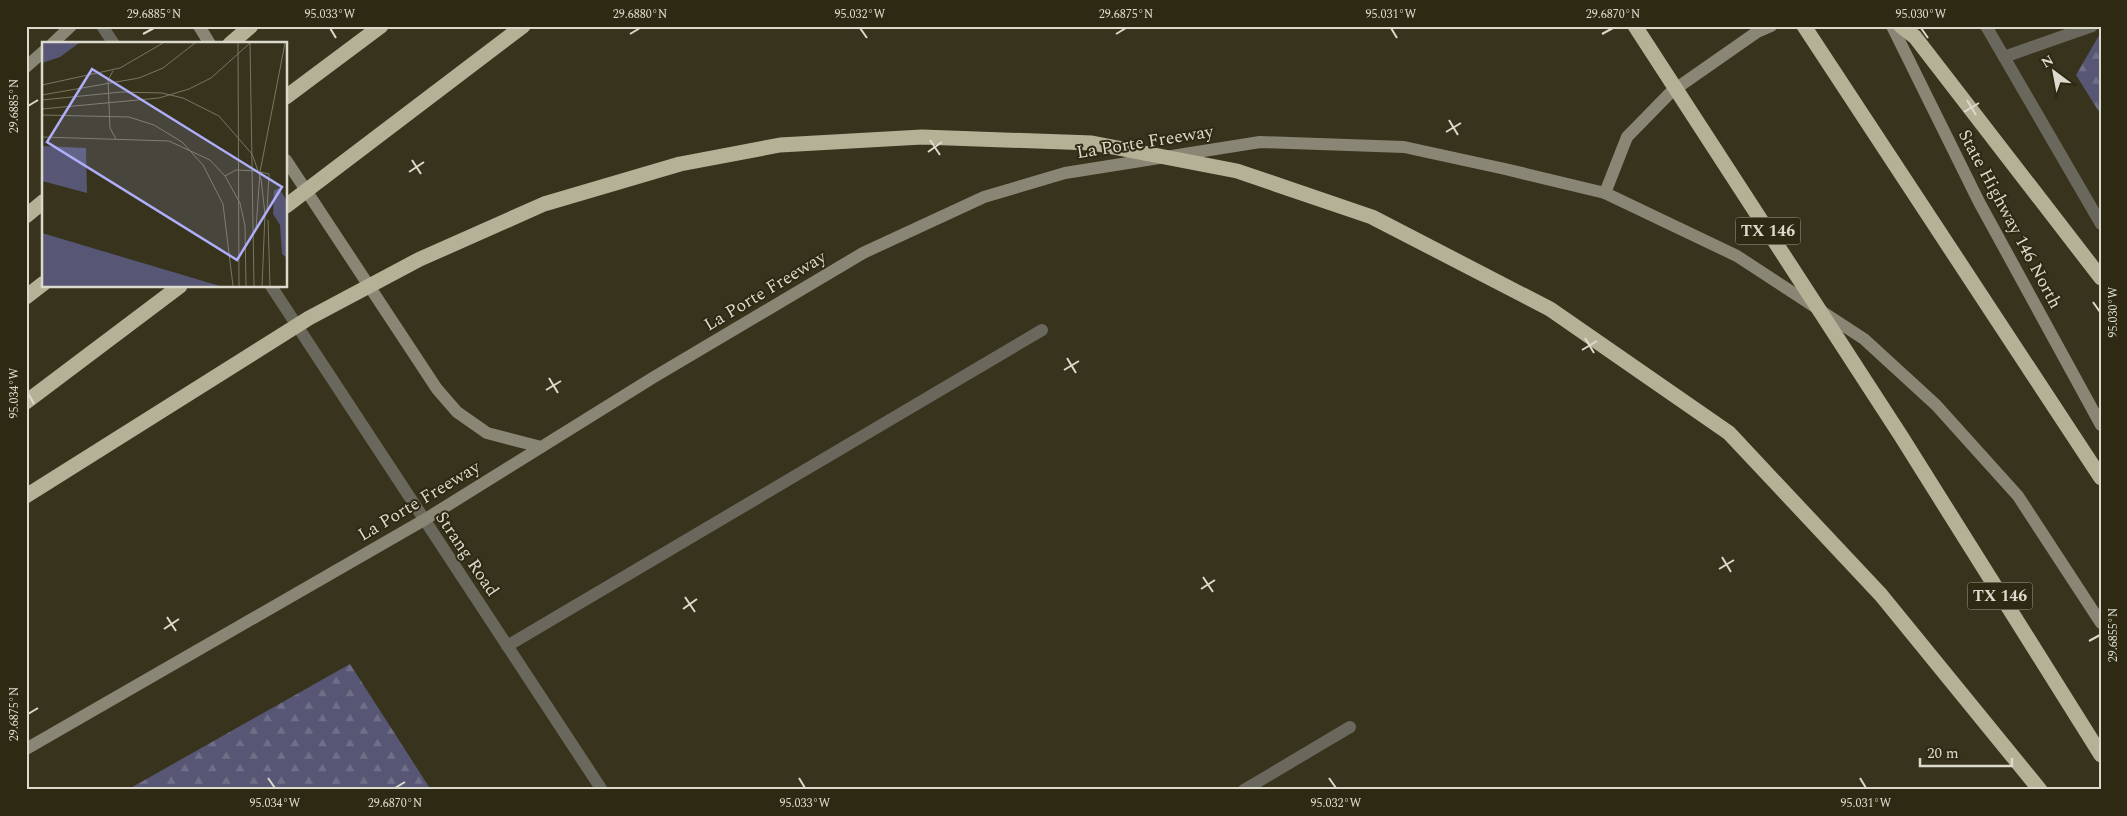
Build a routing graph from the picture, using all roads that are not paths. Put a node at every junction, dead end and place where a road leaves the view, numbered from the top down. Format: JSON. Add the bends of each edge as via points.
{"nodes":[{"id":1,"x":71,"y":26,"type":"edge"},
{"id":2,"x":102,"y":26,"type":"edge"},
{"id":3,"x":199,"y":26,"type":"edge"},
{"id":4,"x":251,"y":26,"type":"edge"},
{"id":5,"x":381,"y":26,"type":"edge"},
{"id":6,"x":523,"y":26,"type":"edge"},
{"id":7,"x":1635,"y":26,"type":"edge"},
{"id":8,"x":1771,"y":26,"type":"edge"},
{"id":9,"x":1804,"y":26,"type":"edge"},
{"id":10,"x":1892,"y":26,"type":"edge"},
{"id":11,"x":1901,"y":26,"type":"edge"},
{"id":12,"x":1986,"y":26,"type":"edge"},
{"id":13,"x":2092,"y":26,"type":"edge"},
{"id":14,"x":54,"y":42,"type":"edge"},
{"id":15,"x":113,"y":42,"type":"edge"},
{"id":16,"x":209,"y":42,"type":"edge"},
{"id":17,"x":232,"y":42,"type":"edge"},
{"id":18,"x":42,"y":53,"type":"edge"},
{"id":19,"x":2004,"y":56,"type":"junction"},
{"id":20,"x":26,"y":67,"type":"edge"},
{"id":21,"x":288,"y":96,"type":"edge"},
{"id":22,"x":288,"y":163,"type":"edge"},
{"id":23,"x":1605,"y":193,"type":"junction"},
{"id":24,"x":42,"y":203,"type":"edge"},
{"id":25,"x":288,"y":204,"type":"edge"},
{"id":26,"x":26,"y":216,"type":"edge"},
{"id":27,"x":2101,"y":224,"type":"edge"},
{"id":28,"x":2101,"y":278,"type":"edge"},
{"id":29,"x":42,"y":285,"type":"edge"},
{"id":30,"x":177,"y":288,"type":"edge"},
{"id":31,"x":272,"y":288,"type":"edge"},
{"id":32,"x":26,"y":297,"type":"edge"},
{"id":33,"x":1042,"y":330,"type":"dead end"},
{"id":34,"x":26,"y":402,"type":"edge"},
{"id":35,"x":2101,"y":426,"type":"edge"},
{"id":36,"x":541,"y":447,"type":"junction"},
{"id":37,"x":2101,"y":478,"type":"edge"},
{"id":38,"x":26,"y":496,"type":"edge"},
{"id":39,"x":424,"y":520,"type":"junction"},
{"id":40,"x":2101,"y":623,"type":"edge"},
{"id":41,"x":507,"y":646,"type":"junction"},
{"id":42,"x":1350,"y":727,"type":"dead end"},
{"id":43,"x":26,"y":749,"type":"edge"},
{"id":44,"x":2101,"y":755,"type":"edge"},
{"id":45,"x":602,"y":790,"type":"edge"},
{"id":46,"x":1244,"y":790,"type":"edge"},
{"id":47,"x":2040,"y":790,"type":"edge"}],
"edges":[{"from":1,"to":14,"type":"main road"},
{"from":2,"to":15,"type":"street"},
{"from":3,"to":16,"type":"main road"},
{"from":4,"to":17,"type":"highway"},
{"from":5,"to":21,"type":"highway"},
{"from":6,"to":25,"type":"highway"},
{"from":7,"to":44,"type":"highway","number":"TX 146","via":[[1895,428]]},
{"from":8,"to":23,"type":"main road","via":[[1757,32],[1671,92],[1633,130],[1627,137]]},
{"from":9,"to":37,"type":"highway"},
{"from":10,"to":35,"type":"main road","name":"State Highway 146 North","via":[[1979,202]]},
{"from":11,"to":28,"type":"highway","via":[[1915,37]]},
{"from":12,"to":19,"type":"street"},
{"from":13,"to":19,"type":"street"},
{"from":18,"to":20,"type":"main road"},
{"from":19,"to":27,"type":"street"},
{"from":22,"to":36,"type":"main road","via":[[437,389],[452,406],[487,433]]},
{"from":23,"to":36,"type":"main road","name":"La Porte Freeway","via":[[1404,147],[1299,143],[1260,142],[1065,173],[984,197],[863,253]]},
{"from":23,"to":40,"type":"main road","via":[[1737,256],[1864,339],[1936,405],[2018,496]]},
{"from":24,"to":26,"type":"highway"},
{"from":29,"to":32,"type":"highway"},
{"from":30,"to":34,"type":"highway"},
{"from":31,"to":39,"type":"street","name":"Strang Road"},
{"from":33,"to":41,"type":"street"},
{"from":36,"to":39,"type":"main road","name":"La Porte Freeway"},
{"from":38,"to":47,"type":"highway","via":[[309,318],[420,259],[544,204],[680,164],[780,145],[922,137],[1092,143],[1237,171],[1372,217],[1550,309],[1729,432],[1881,594]]},
{"from":39,"to":41,"type":"street","name":"Strang Road"},
{"from":39,"to":43,"type":"main road","name":"La Porte Freeway"},
{"from":41,"to":45,"type":"street","name":"Strang Road"},
{"from":42,"to":46,"type":"street"}]}
